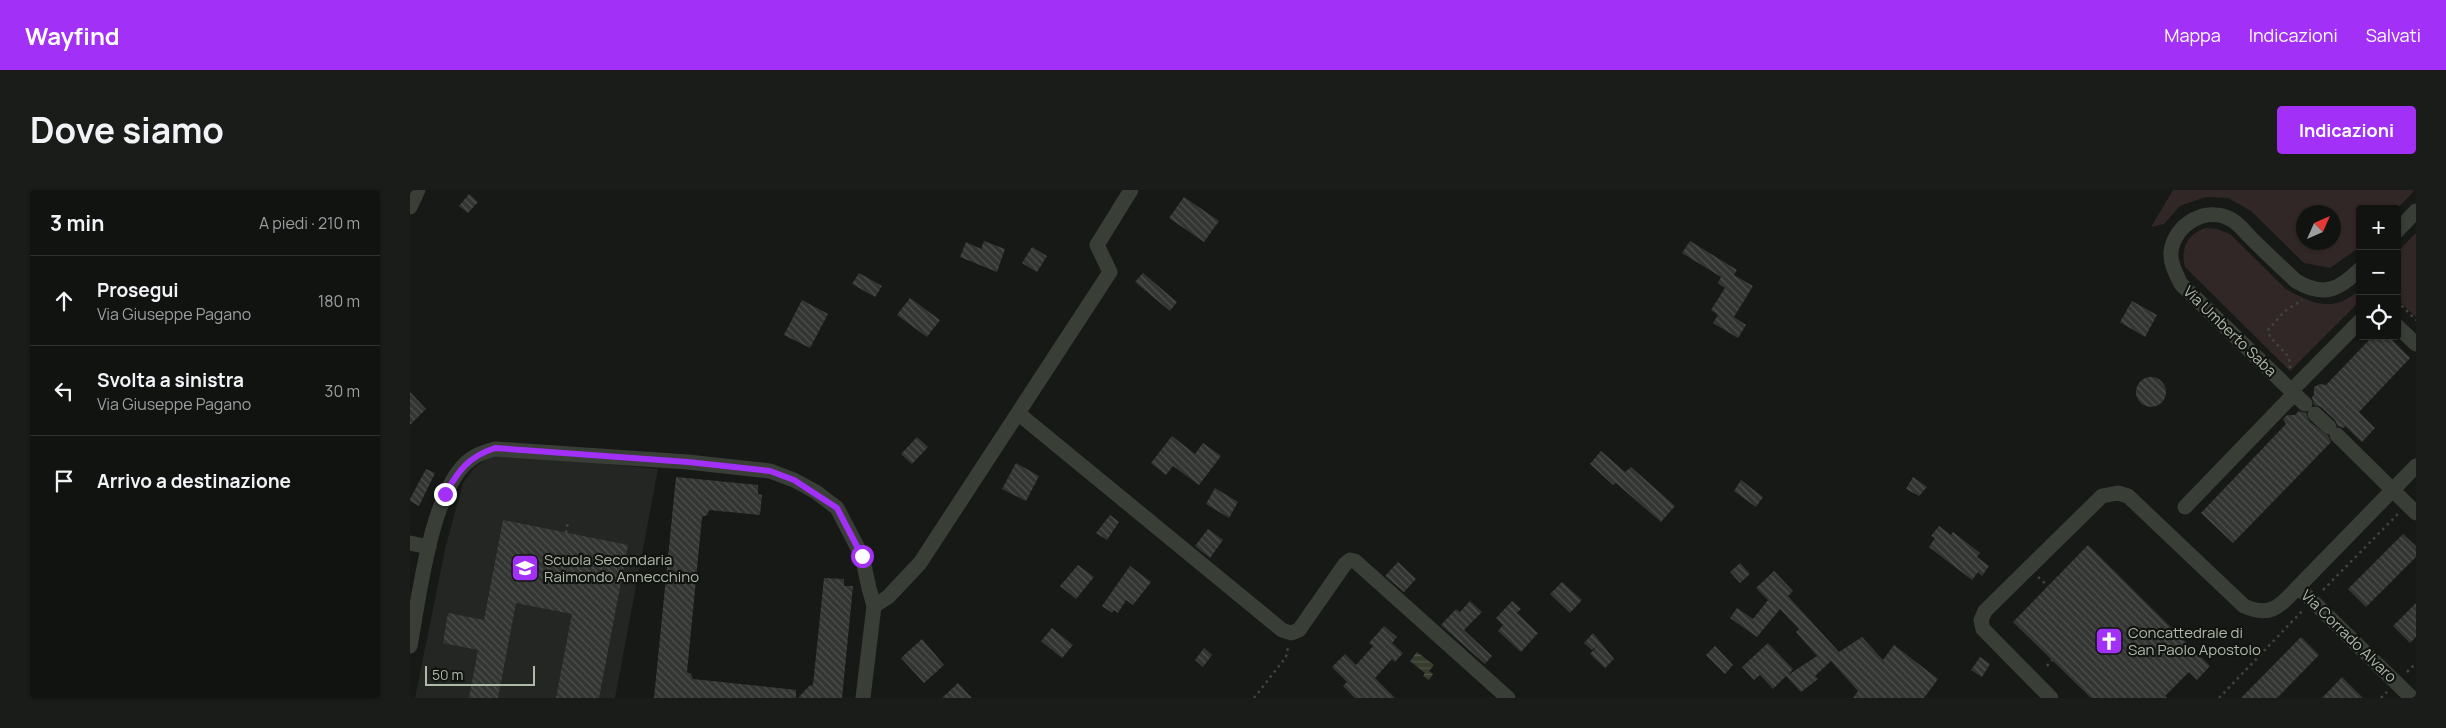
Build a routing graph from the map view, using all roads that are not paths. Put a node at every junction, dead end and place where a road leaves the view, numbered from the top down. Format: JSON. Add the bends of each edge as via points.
{"nodes":[{"id":1,"x":418,"y":190,"type":"edge"},
{"id":2,"x":1131,"y":190,"type":"edge"},
{"id":3,"x":410,"y":207,"type":"edge"},
{"id":4,"x":2416,"y":212,"type":"edge"},
{"id":5,"x":2401,"y":226,"type":"edge"},
{"id":6,"x":2356,"y":273,"type":"edge"},
{"id":7,"x":2356,"y":326,"type":"edge"},
{"id":8,"x":2401,"y":330,"type":"edge"},
{"id":9,"x":2416,"y":344,"type":"edge"},
{"id":10,"x":2301,"y":401,"type":"junction"},
{"id":11,"x":1019,"y":414,"type":"junction"},
{"id":12,"x":2416,"y":466,"type":"edge"},
{"id":13,"x":2393,"y":490,"type":"junction"},
{"id":14,"x":2184,"y":506,"type":"dead end"},
{"id":15,"x":2416,"y":513,"type":"edge"},
{"id":16,"x":410,"y":543,"type":"edge"},
{"id":17,"x":428,"y":547,"type":"junction"},
{"id":18,"x":2298,"y":587,"type":"junction"},
{"id":19,"x":874,"y":606,"type":"junction"},
{"id":20,"x":410,"y":646,"type":"edge"},
{"id":21,"x":863,"y":698,"type":"edge"},
{"id":22,"x":1508,"y":698,"type":"edge"},
{"id":23,"x":2052,"y":698,"type":"edge"},
{"id":24,"x":2412,"y":698,"type":"edge"}],
"edges":[{"from":1,"to":3,"type":"street"},
{"from":2,"to":11,"type":"street","via":[[1097,245],[1110,272]]},
{"from":4,"to":5,"type":"street"},
{"from":6,"to":10,"type":"street","name":"Via Umberto Saba","via":[[2339,288],[2316,289],[2296,281],[2233,220],[2224,216],[2204,216],[2184,225],[2177,233],[2171,253],[2181,284]]},
{"from":7,"to":10,"type":"street"},
{"from":8,"to":9,"type":"street"},
{"from":10,"to":13,"type":"street","name":"Via Umberto Saba"},
{"from":10,"to":14,"type":"street"},
{"from":11,"to":19,"type":"street","via":[[920,563],[888,597]]},
{"from":11,"to":22,"type":"street","via":[[1282,630],[1291,633],[1299,630],[1345,564],[1355,561]]},
{"from":12,"to":13,"type":"street","name":"Via Corrado Alvaro"},
{"from":13,"to":15,"type":"street","name":"Via Umberto Saba"},
{"from":13,"to":18,"type":"street","name":"Via Corrado Alvaro"},
{"from":16,"to":17,"type":"street"},
{"from":17,"to":19,"type":"street","via":[[445,494],[456,476],[469,460],[495,448],[770,471],[794,480],[837,508],[862,556]]},
{"from":17,"to":20,"type":"street"},
{"from":18,"to":23,"type":"street","via":[[2282,604],[2270,610],[2256,611],[2244,606],[2128,496],[2118,493],[2102,496],[1985,611],[1981,620],[1983,629]]},
{"from":18,"to":24,"type":"street","name":"Via Corrado Alvaro"},
{"from":19,"to":21,"type":"street"}]}
